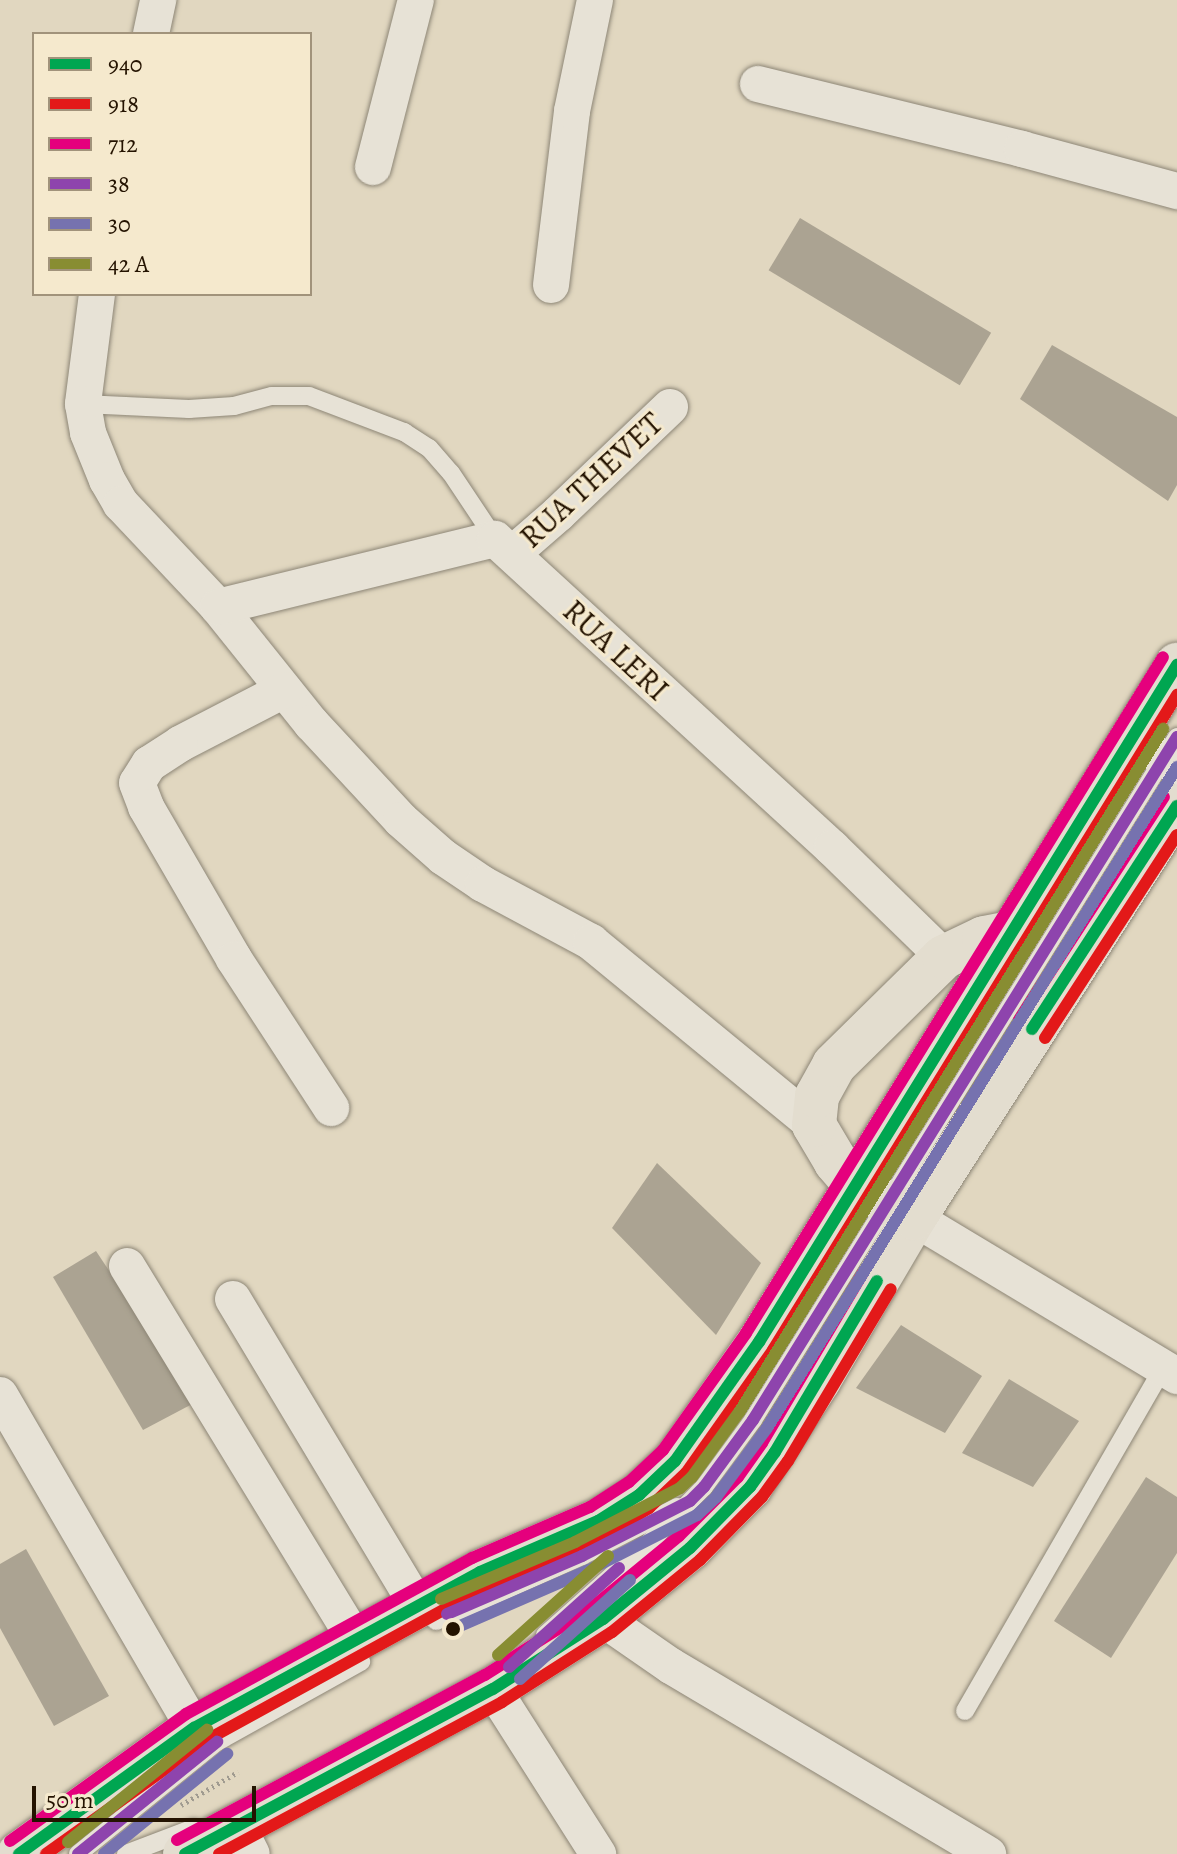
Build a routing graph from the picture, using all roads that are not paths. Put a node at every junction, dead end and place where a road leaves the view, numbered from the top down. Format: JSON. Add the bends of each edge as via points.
{"nodes":[{"id":1,"x":158,"y":0,"type":"edge"},
{"id":2,"x":416,"y":0,"type":"edge"},
{"id":3,"x":595,"y":0,"type":"edge"},
{"id":4,"x":151,"y":32,"type":"edge"},
{"id":5,"x":758,"y":84,"type":"dead end"},
{"id":6,"x":373,"y":167,"type":"dead end"},
{"id":7,"x":1177,"y":191,"type":"edge"},
{"id":8,"x":551,"y":285,"type":"dead end"},
{"id":9,"x":97,"y":296,"type":"edge"},
{"id":10,"x":83,"y":404,"type":"junction"},
{"id":11,"x":670,"y":407,"type":"dead end"},
{"id":12,"x":503,"y":546,"type":"junction"},
{"id":13,"x":218,"y":607,"type":"junction"},
{"id":14,"x":1177,"y":665,"type":"edge"},
{"id":15,"x":284,"y":690,"type":"junction"},
{"id":16,"x":1162,"y":751,"type":"edge"},
{"id":17,"x":1177,"y":806,"type":"edge"},
{"id":18,"x":1009,"y":933,"type":"junction"},
{"id":19,"x":944,"y":957,"type":"junction"},
{"id":20,"x":331,"y":1108,"type":"dead end"},
{"id":21,"x":814,"y":1125,"type":"junction"},
{"id":22,"x":885,"y":1201,"type":"junction"},
{"id":23,"x":127,"y":1266,"type":"dead end"},
{"id":24,"x":233,"y":1299,"type":"dead end"},
{"id":25,"x":1170,"y":1372,"type":"edge"},
{"id":26,"x":0,"y":1395,"type":"edge"},
{"id":27,"x":690,"y":1501,"type":"junction"},
{"id":28,"x":418,"y":1607,"type":"junction"},
{"id":29,"x":603,"y":1619,"type":"junction"},
{"id":30,"x":356,"y":1641,"type":"junction"},
{"id":31,"x":493,"y":1689,"type":"junction"},
{"id":32,"x":965,"y":1711,"type":"dead end"},
{"id":33,"x":194,"y":1728,"type":"junction"},
{"id":34,"x":245,"y":1840,"type":"edge"},
{"id":35,"x":19,"y":1854,"type":"edge"},
{"id":36,"x":78,"y":1854,"type":"edge"},
{"id":37,"x":126,"y":1854,"type":"edge"},
{"id":38,"x":185,"y":1854,"type":"edge"},
{"id":39,"x":598,"y":1854,"type":"edge"},
{"id":40,"x":988,"y":1854,"type":"edge"}],
"edges":[{"from":1,"to":4,"type":"street"},
{"from":2,"to":6,"type":"street"},
{"from":3,"to":8,"type":"street","via":[[572,111]]},
{"from":5,"to":7,"type":"street"},
{"from":9,"to":10,"type":"street"},
{"from":10,"to":12,"type":"lane","via":[[189,409],[309,396],[404,432],[429,448]]},
{"from":10,"to":13,"type":"street","via":[[88,433],[121,504]]},
{"from":11,"to":12,"type":"street","name":"RUA THEVET","via":[[558,514]]},
{"from":12,"to":13,"type":"street"},
{"from":12,"to":19,"type":"street","name":"RUA LERI"},
{"from":13,"to":15,"type":"street"},
{"from":14,"to":16,"type":"main road"},
{"from":15,"to":20,"type":"street","via":[[159,757],[137,783],[234,959]]},
{"from":15,"to":21,"type":"street","via":[[401,820],[443,857],[591,942]]},
{"from":16,"to":18,"type":"main road"},
{"from":16,"to":22,"type":"lane"},
{"from":17,"to":22,"type":"main road"},
{"from":18,"to":19,"type":"main road"},
{"from":18,"to":22,"type":"main road"},
{"from":19,"to":21,"type":"main road","via":[[834,1065],[817,1096]]},
{"from":21,"to":22,"type":"main road","via":[[836,1162]]},
{"from":22,"to":25,"type":"street"},
{"from":22,"to":27,"type":"lane","via":[[753,1420]]},
{"from":22,"to":28,"type":"main road","via":[[759,1342],[675,1461],[639,1495],[598,1521],[480,1572]]},
{"from":22,"to":29,"type":"main road","via":[[819,1380],[750,1487],[690,1548]]},
{"from":23,"to":30,"type":"street"},
{"from":24,"to":28,"type":"street"},
{"from":25,"to":32,"type":"lane"},
{"from":26,"to":33,"type":"street"},
{"from":27,"to":36,"type":"lane","via":[[582,1556],[447,1614],[217,1742]]},
{"from":27,"to":37,"type":"lane","via":[[509,1667],[248,1807]]},
{"from":28,"to":30,"type":"main road"},
{"from":29,"to":31,"type":"main road"},
{"from":29,"to":40,"type":"street","via":[[671,1666]]},
{"from":30,"to":33,"type":"main road"},
{"from":31,"to":34,"type":"main road"},
{"from":31,"to":39,"type":"street"},
{"from":33,"to":35,"type":"main road"},
{"from":34,"to":38,"type":"main road"}]}
